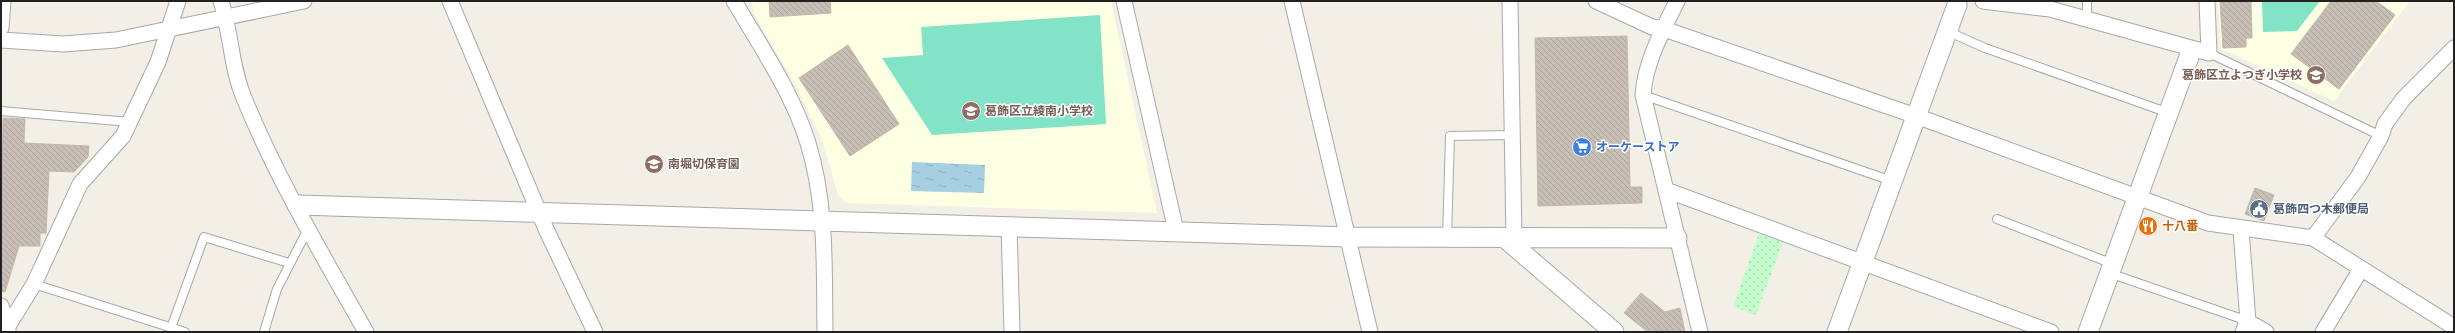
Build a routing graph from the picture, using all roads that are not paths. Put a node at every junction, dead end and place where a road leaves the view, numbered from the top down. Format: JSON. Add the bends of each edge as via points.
{"nodes":[{"id":1,"x":3,"y":1,"type":"edge"},
{"id":2,"x":178,"y":1,"type":"edge"},
{"id":3,"x":221,"y":1,"type":"edge"},
{"id":4,"x":304,"y":1,"type":"edge"},
{"id":5,"x":450,"y":1,"type":"edge"},
{"id":6,"x":734,"y":1,"type":"edge"},
{"id":7,"x":1124,"y":1,"type":"edge"},
{"id":8,"x":1292,"y":1,"type":"edge"},
{"id":9,"x":1510,"y":1,"type":"edge"},
{"id":10,"x":1596,"y":1,"type":"edge"},
{"id":11,"x":1677,"y":1,"type":"edge"},
{"id":12,"x":1983,"y":1,"type":"edge"},
{"id":13,"x":2088,"y":1,"type":"edge"},
{"id":14,"x":2207,"y":1,"type":"edge"},
{"id":15,"x":2022,"y":2,"type":"edge"},
{"id":16,"x":1958,"y":3,"type":"edge"},
{"id":17,"x":227,"y":18,"type":"junction"},
{"id":18,"x":2087,"y":18,"type":"junction"},
{"id":19,"x":1,"y":28,"type":"edge"},
{"id":20,"x":1664,"y":29,"type":"junction"},
{"id":21,"x":169,"y":30,"type":"junction"},
{"id":22,"x":1948,"y":31,"type":"junction"},
{"id":23,"x":1,"y":40,"type":"edge"},
{"id":24,"x":2454,"y":48,"type":"edge"},
{"id":25,"x":2191,"y":53,"type":"junction"},
{"id":26,"x":2209,"y":53,"type":"junction"},
{"id":27,"x":1643,"y":95,"type":"junction"},
{"id":28,"x":1,"y":111,"type":"edge"},
{"id":29,"x":2169,"y":114,"type":"junction"},
{"id":30,"x":1916,"y":116,"type":"junction"},
{"id":31,"x":130,"y":122,"type":"junction"},
{"id":32,"x":1512,"y":135,"type":"junction"},
{"id":33,"x":2381,"y":136,"type":"junction"},
{"id":34,"x":1893,"y":181,"type":"junction"},
{"id":35,"x":1666,"y":190,"type":"junction"},
{"id":36,"x":2137,"y":198,"type":"junction"},
{"id":37,"x":297,"y":205,"type":"junction"},
{"id":38,"x":539,"y":212,"type":"junction"},
{"id":39,"x":1997,"y":219,"type":"dead end"},
{"id":40,"x":823,"y":220,"type":"junction"},
{"id":41,"x":1009,"y":226,"type":"junction"},
{"id":42,"x":308,"y":229,"type":"junction"},
{"id":43,"x":2241,"y":230,"type":"junction"},
{"id":44,"x":1176,"y":231,"type":"junction"},
{"id":45,"x":1348,"y":237,"type":"junction"},
{"id":46,"x":1447,"y":238,"type":"junction"},
{"id":47,"x":1676,"y":238,"type":"junction"},
{"id":48,"x":2313,"y":238,"type":"junction"},
{"id":49,"x":1510,"y":239,"type":"junction"},
{"id":50,"x":1863,"y":262,"type":"junction"},
{"id":51,"x":289,"y":264,"type":"junction"},
{"id":52,"x":2111,"y":268,"type":"junction"},
{"id":53,"x":2361,"y":269,"type":"junction"},
{"id":54,"x":34,"y":284,"type":"junction"},
{"id":55,"x":4,"y":319,"type":"edge"},
{"id":56,"x":2245,"y":324,"type":"edge"},
{"id":57,"x":2454,"y":327,"type":"edge"},
{"id":58,"x":171,"y":328,"type":"junction"},
{"id":59,"x":1368,"y":330,"type":"edge"},
{"id":60,"x":185,"y":332,"type":"edge"},
{"id":61,"x":264,"y":332,"type":"edge"},
{"id":62,"x":366,"y":332,"type":"edge"},
{"id":63,"x":595,"y":332,"type":"edge"},
{"id":64,"x":825,"y":332,"type":"edge"},
{"id":65,"x":1012,"y":332,"type":"edge"},
{"id":66,"x":1614,"y":332,"type":"edge"},
{"id":67,"x":1700,"y":332,"type":"edge"},
{"id":68,"x":1837,"y":332,"type":"edge"},
{"id":69,"x":2051,"y":332,"type":"edge"},
{"id":70,"x":2088,"y":332,"type":"edge"},
{"id":71,"x":2266,"y":332,"type":"edge"},
{"id":72,"x":2324,"y":332,"type":"edge"}],
"edges":[{"from":1,"to":19,"type":"street"},
{"from":2,"to":21,"type":"street"},
{"from":3,"to":17,"type":"street"},
{"from":4,"to":17,"type":"street"},
{"from":5,"to":38,"type":"street"},
{"from":6,"to":40,"type":"street","via":[[784,85],[805,135],[820,196]]},
{"from":7,"to":44,"type":"street"},
{"from":8,"to":45,"type":"street"},
{"from":9,"to":32,"type":"street"},
{"from":10,"to":20,"type":"street","via":[[1652,27]]},
{"from":11,"to":20,"type":"street"},
{"from":12,"to":15,"type":"street"},
{"from":13,"to":18,"type":"lane"},
{"from":14,"to":26,"type":"street"},
{"from":15,"to":18,"type":"street"},
{"from":16,"to":22,"type":"street"},
{"from":17,"to":21,"type":"street"},
{"from":17,"to":37,"type":"street","via":[[236,73],[244,97],[269,153]]},
{"from":18,"to":25,"type":"street"},
{"from":20,"to":27,"type":"street","via":[[1644,82]]},
{"from":20,"to":30,"type":"street"},
{"from":21,"to":23,"type":"street","via":[[116,40],[63,44]]},
{"from":21,"to":31,"type":"street","via":[[158,62]]},
{"from":22,"to":29,"type":"lane","via":[[1985,48]]},
{"from":22,"to":30,"type":"street"},
{"from":24,"to":33,"type":"street","via":[[2404,98],[2384,124]]},
{"from":25,"to":26,"type":"street"},
{"from":25,"to":29,"type":"street"},
{"from":26,"to":33,"type":"lane"},
{"from":27,"to":34,"type":"lane"},
{"from":27,"to":35,"type":"street"},
{"from":28,"to":31,"type":"lane"},
{"from":29,"to":36,"type":"street"},
{"from":30,"to":34,"type":"street"},
{"from":30,"to":36,"type":"street"},
{"from":31,"to":54,"type":"street","via":[[123,136],[80,184]]},
{"from":32,"to":46,"type":"lane","via":[[1450,136]]},
{"from":32,"to":49,"type":"street"},
{"from":33,"to":48,"type":"street","via":[[2358,177]]},
{"from":34,"to":50,"type":"street"},
{"from":35,"to":47,"type":"street"},
{"from":35,"to":50,"type":"street"},
{"from":36,"to":43,"type":"street","via":[[2208,223]]},
{"from":36,"to":52,"type":"street"},
{"from":37,"to":38,"type":"street"},
{"from":37,"to":42,"type":"street"},
{"from":38,"to":40,"type":"street"},
{"from":38,"to":63,"type":"street"},
{"from":39,"to":52,"type":"lane"},
{"from":40,"to":41,"type":"street"},
{"from":40,"to":64,"type":"street"},
{"from":41,"to":44,"type":"street"},
{"from":41,"to":65,"type":"street"},
{"from":42,"to":51,"type":"lane"},
{"from":42,"to":62,"type":"street"},
{"from":43,"to":48,"type":"street"},
{"from":43,"to":56,"type":"street"},
{"from":44,"to":45,"type":"street"},
{"from":45,"to":46,"type":"street"},
{"from":45,"to":59,"type":"street"},
{"from":46,"to":49,"type":"street"},
{"from":47,"to":49,"type":"street"},
{"from":47,"to":67,"type":"street"},
{"from":48,"to":53,"type":"street"},
{"from":49,"to":66,"type":"street"},
{"from":50,"to":68,"type":"street"},
{"from":50,"to":69,"type":"street"},
{"from":51,"to":58,"type":"lane","via":[[204,237]]},
{"from":51,"to":61,"type":"lane","via":[[277,289]]},
{"from":52,"to":56,"type":"lane"},
{"from":52,"to":70,"type":"street"},
{"from":53,"to":57,"type":"street"},
{"from":53,"to":72,"type":"street"},
{"from":54,"to":55,"type":"street"},
{"from":54,"to":58,"type":"lane"},
{"from":56,"to":71,"type":"street"},
{"from":58,"to":60,"type":"lane"}]}
